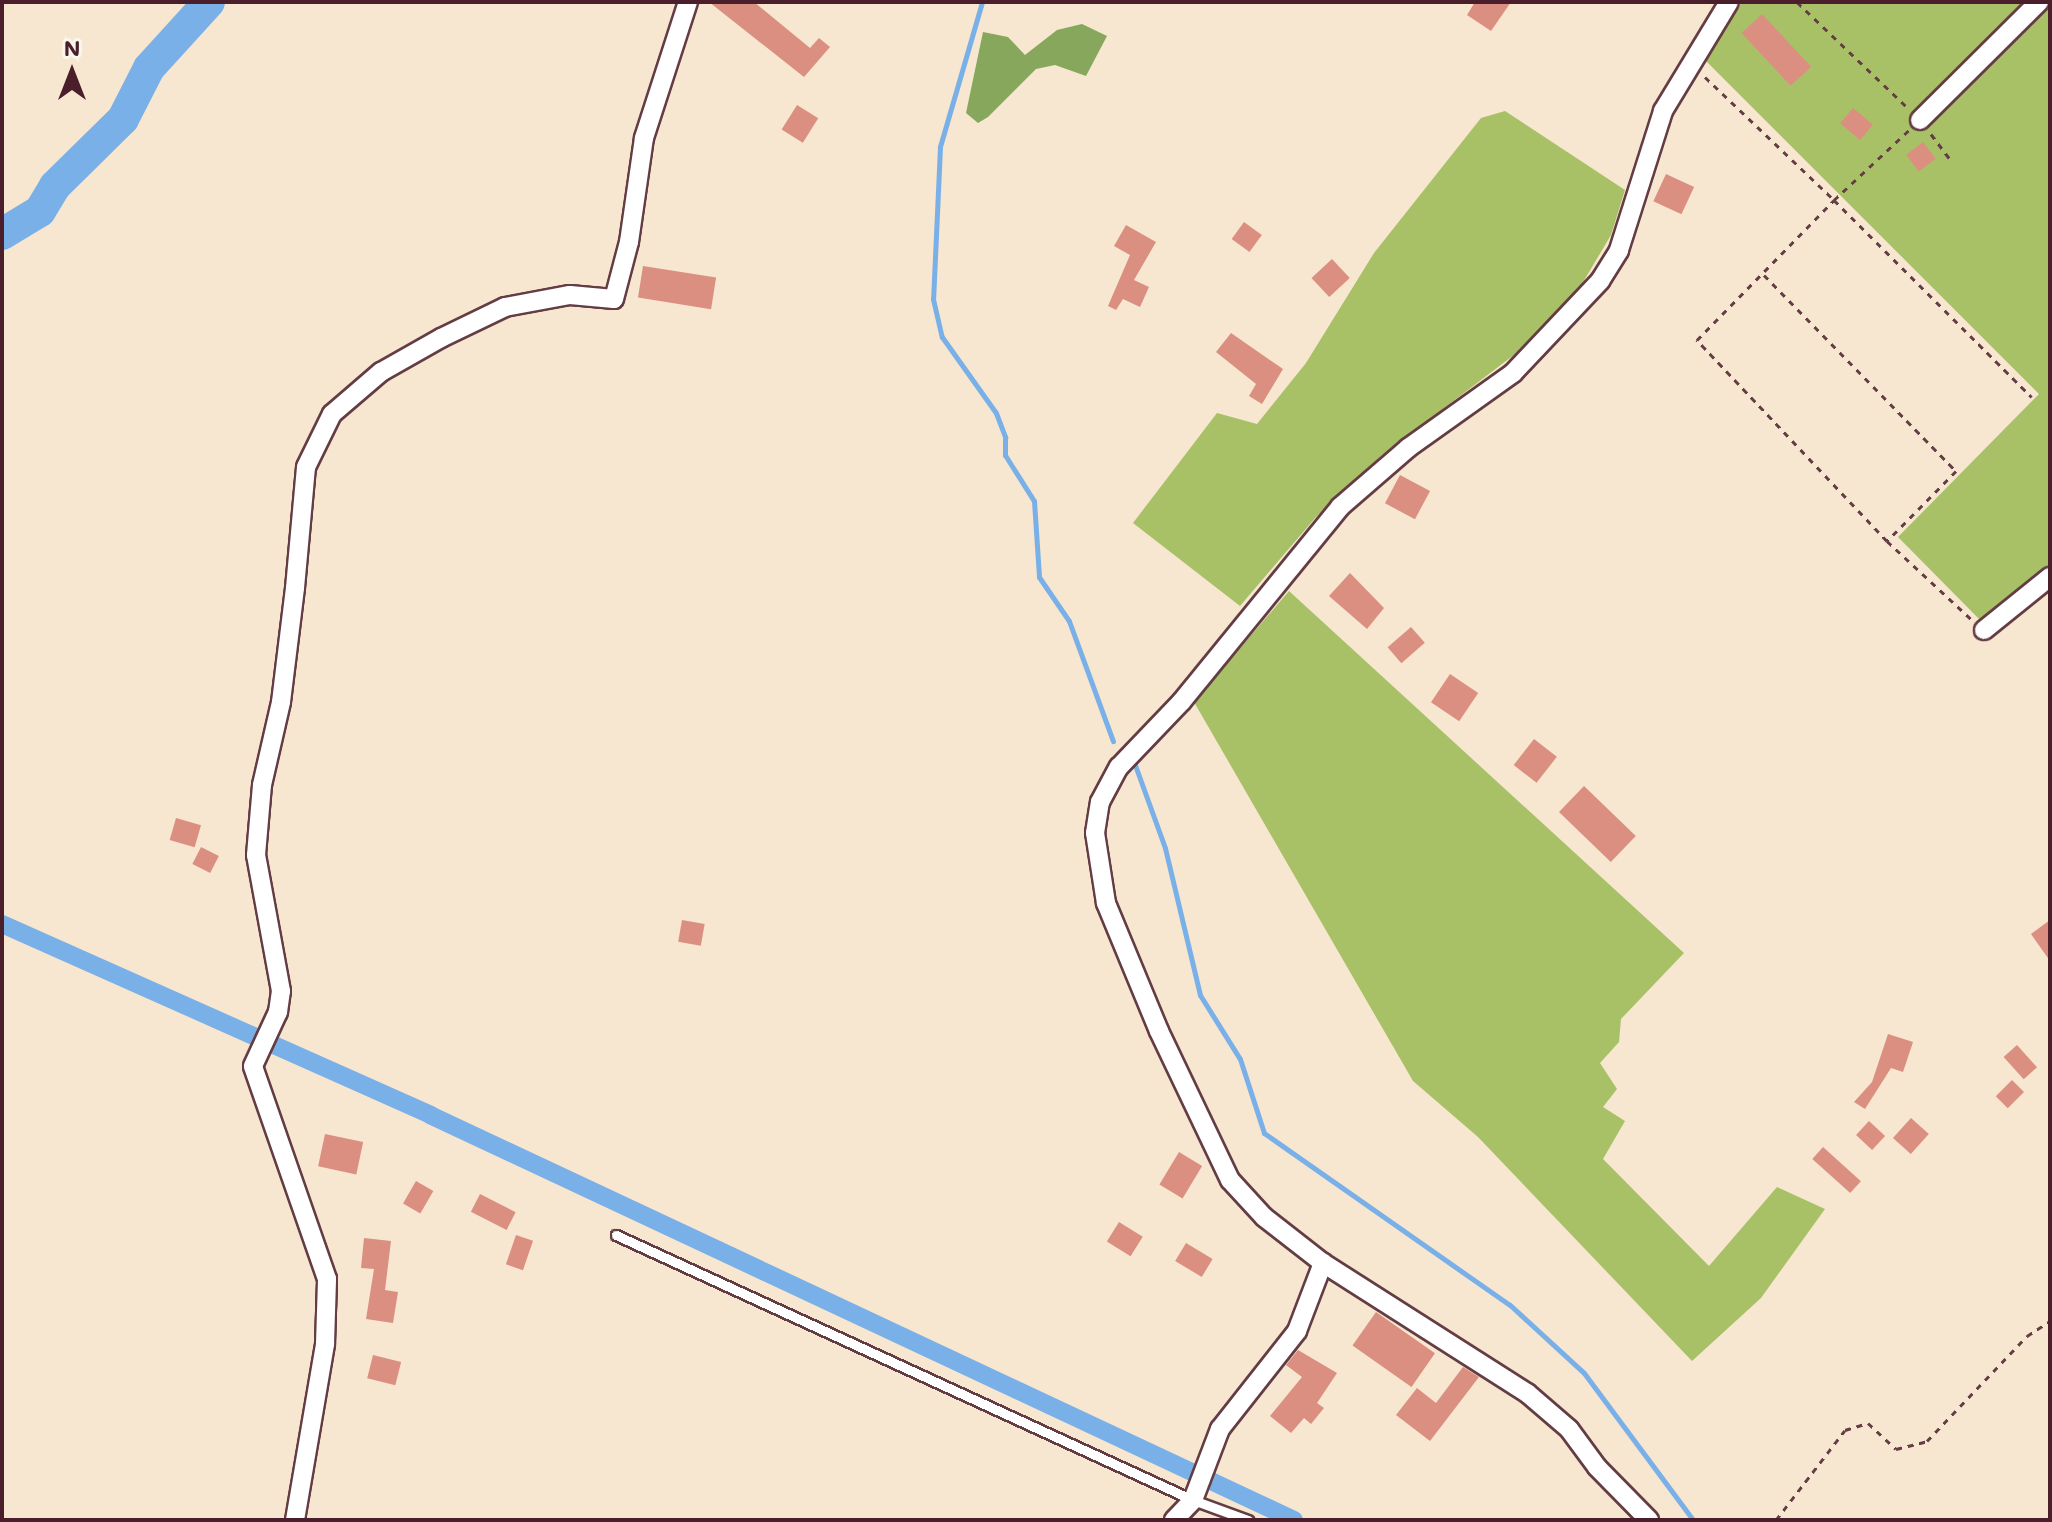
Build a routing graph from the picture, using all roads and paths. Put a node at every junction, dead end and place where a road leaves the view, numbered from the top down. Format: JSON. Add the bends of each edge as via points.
{"nodes":[{"id":1,"x":688,"y":2,"type":"edge"},
{"id":2,"x":1729,"y":2,"type":"edge"},
{"id":3,"x":1797,"y":2,"type":"edge"},
{"id":4,"x":2039,"y":2,"type":"edge"},
{"id":5,"x":1689,"y":62,"type":"junction"},
{"id":6,"x":1920,"y":120,"type":"junction"},
{"id":7,"x":1950,"y":159,"type":"dead end"},
{"id":8,"x":1834,"y":200,"type":"junction"},
{"id":9,"x":1764,"y":275,"type":"junction"},
{"id":10,"x":2032,"y":397,"type":"dead end"},
{"id":11,"x":1887,"y":541,"type":"junction"},
{"id":12,"x":2050,"y":577,"type":"edge"},
{"id":13,"x":1984,"y":630,"type":"joint"},
{"id":14,"x":616,"y":1235,"type":"dead end"},
{"id":15,"x":1323,"y":1263,"type":"junction"},
{"id":16,"x":2050,"y":1321,"type":"edge"},
{"id":17,"x":1193,"y":1500,"type":"junction"},
{"id":18,"x":295,"y":1520,"type":"edge"},
{"id":19,"x":1174,"y":1520,"type":"edge"},
{"id":20,"x":1248,"y":1520,"type":"edge"},
{"id":21,"x":1649,"y":1520,"type":"edge"},
{"id":22,"x":1776,"y":1520,"type":"edge"}],
"edges":[{"from":1,"to":18,"type":"street","via":[[644,138],[629,242],[614,299],[570,295],[505,307],[381,372],[332,414],[306,467],[294,602],[281,702],[262,785],[256,855],[281,991],[278,1012],[253,1066],[327,1279],[325,1344]]},
{"from":2,"to":5,"type":"street"},
{"from":3,"to":6,"type":"path"},
{"from":4,"to":6,"type":"street"},
{"from":5,"to":8,"type":"path"},
{"from":5,"to":15,"type":"street","via":[[1663,111],[1619,250],[1600,281],[1513,373],[1408,448],[1340,507],[1209,669],[1119,767],[1100,802],[1095,833],[1106,903],[1212,1148],[1230,1180],[1264,1217]]},
{"from":6,"to":7,"type":"path"},
{"from":6,"to":8,"type":"path"},
{"from":8,"to":9,"type":"path"},
{"from":8,"to":10,"type":"path"},
{"from":9,"to":11,"type":"path","via":[[1697,340]]},
{"from":9,"to":11,"type":"path","via":[[1956,471]]},
{"from":11,"to":13,"type":"path"},
{"from":12,"to":13,"type":"street"},
{"from":14,"to":17,"type":"lane"},
{"from":15,"to":17,"type":"street","via":[[1297,1331],[1220,1429]]},
{"from":15,"to":21,"type":"street","via":[[1527,1393],[1569,1429],[1597,1467]]},
{"from":16,"to":22,"type":"path","via":[[2027,1336],[1927,1441],[1896,1449],[1868,1423],[1845,1430]]},
{"from":17,"to":19,"type":"street"},
{"from":17,"to":20,"type":"lane"}]}
